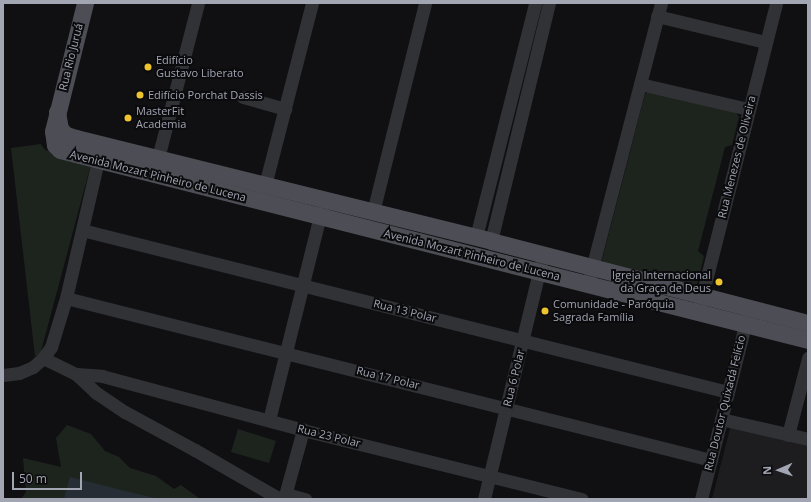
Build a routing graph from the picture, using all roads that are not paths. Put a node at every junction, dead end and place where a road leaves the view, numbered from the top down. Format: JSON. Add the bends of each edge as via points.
{"nodes":[{"id":1,"x":85,"y":3,"type":"edge"},
{"id":2,"x":198,"y":3,"type":"edge"},
{"id":3,"x":312,"y":3,"type":"edge"},
{"id":4,"x":425,"y":3,"type":"edge"},
{"id":5,"x":535,"y":3,"type":"edge"},
{"id":6,"x":550,"y":3,"type":"edge"},
{"id":7,"x":661,"y":3,"type":"edge"},
{"id":8,"x":776,"y":3,"type":"edge"},
{"id":9,"x":657,"y":16,"type":"junction"},
{"id":10,"x":765,"y":42,"type":"junction"},
{"id":11,"x":640,"y":84,"type":"junction"},
{"id":12,"x":243,"y":97,"type":"dead end"},
{"id":13,"x":284,"y":109,"type":"junction"},
{"id":14,"x":748,"y":109,"type":"junction"},
{"id":15,"x":57,"y":112,"type":"joint"},
{"id":16,"x":100,"y":153,"type":"junction"},
{"id":17,"x":158,"y":158,"type":"junction"},
{"id":18,"x":265,"y":185,"type":"junction"},
{"id":19,"x":325,"y":200,"type":"junction"},
{"id":20,"x":373,"y":212,"type":"junction"},
{"id":21,"x":320,"y":217,"type":"junction"},
{"id":22,"x":82,"y":230,"type":"junction"},
{"id":23,"x":483,"y":239,"type":"junction"},
{"id":24,"x":543,"y":256,"type":"junction"},
{"id":25,"x":592,"y":267,"type":"junction"},
{"id":26,"x":539,"y":273,"type":"junction"},
{"id":27,"x":588,"y":283,"type":"junction"},
{"id":28,"x":304,"y":285,"type":"junction"},
{"id":29,"x":703,"y":295,"type":"junction"},
{"id":30,"x":66,"y":298,"type":"junction"},
{"id":31,"x":698,"y":312,"type":"junction"},
{"id":32,"x":747,"y":316,"type":"junction"},
{"id":33,"x":808,"y":321,"type":"edge"},
{"id":34,"x":808,"y":340,"type":"edge"},
{"id":35,"x":523,"y":341,"type":"junction"},
{"id":36,"x":287,"y":352,"type":"junction"},
{"id":37,"x":43,"y":358,"type":"junction"},
{"id":38,"x":808,"y":358,"type":"edge"},
{"id":39,"x":76,"y":374,"type":"junction"},
{"id":40,"x":3,"y":375,"type":"edge"},
{"id":41,"x":728,"y":392,"type":"junction"},
{"id":42,"x":507,"y":409,"type":"junction"},
{"id":43,"x":721,"y":418,"type":"junction"},
{"id":44,"x":269,"y":420,"type":"junction"},
{"id":45,"x":303,"y":430,"type":"junction"},
{"id":46,"x":788,"y":435,"type":"junction"},
{"id":47,"x":808,"y":440,"type":"edge"},
{"id":48,"x":711,"y":460,"type":"junction"},
{"id":49,"x":490,"y":475,"type":"junction"},
{"id":50,"x":283,"y":498,"type":"edge"},
{"id":51,"x":305,"y":499,"type":"edge"},
{"id":52,"x":484,"y":499,"type":"edge"},
{"id":53,"x":582,"y":499,"type":"edge"},
{"id":54,"x":701,"y":499,"type":"edge"}],
"edges":[{"from":1,"to":15,"type":"main road","name":"Rua Rio Juruá"},
{"from":2,"to":17,"type":"street"},
{"from":3,"to":13,"type":"street"},
{"from":4,"to":20,"type":"street"},
{"from":5,"to":23,"type":"street"},
{"from":6,"to":23,"type":"street"},
{"from":7,"to":9,"type":"street"},
{"from":8,"to":10,"type":"street","name":"Rua Menezes de Oliveira"},
{"from":9,"to":10,"type":"street"},
{"from":9,"to":11,"type":"street"},
{"from":10,"to":14,"type":"street","name":"Rua Menezes de Oliveira"},
{"from":11,"to":14,"type":"street"},
{"from":11,"to":25,"type":"street"},
{"from":12,"to":13,"type":"street"},
{"from":13,"to":18,"type":"street"},
{"from":14,"to":29,"type":"street","name":"Rua Menezes de Oliveira"},
{"from":15,"to":16,"type":"main road","name":"Avenida Mozart Pinheiro de Lucena","via":[[53,131],[55,145],[60,150]]},
{"from":16,"to":17,"type":"main road","name":"Avenida Mozart Pinheiro de Lucena"},
{"from":16,"to":21,"type":"main road","name":"Avenida Mozart Pinheiro de Lucena"},
{"from":16,"to":22,"type":"street"},
{"from":17,"to":18,"type":"main road","name":"Avenida Mozart Pinheiro de Lucena"},
{"from":18,"to":19,"type":"main road","name":"Avenida Mozart Pinheiro de Lucena"},
{"from":19,"to":20,"type":"main road","name":"Avenida Mozart Pinheiro de Lucena"},
{"from":19,"to":21,"type":"street"},
{"from":20,"to":23,"type":"main road","name":"Avenida Mozart Pinheiro de Lucena"},
{"from":21,"to":26,"type":"main road","name":"Avenida Mozart Pinheiro de Lucena"},
{"from":21,"to":28,"type":"street"},
{"from":22,"to":28,"type":"street","name":"Rua 13 Polar"},
{"from":22,"to":30,"type":"street"},
{"from":23,"to":24,"type":"main road","name":"Avenida Mozart Pinheiro de Lucena"},
{"from":24,"to":25,"type":"main road","name":"Avenida Mozart Pinheiro de Lucena"},
{"from":24,"to":26,"type":"street","name":"Rua 6 Polar"},
{"from":25,"to":27,"type":"street"},
{"from":25,"to":29,"type":"main road","name":"Avenida Mozart Pinheiro de Lucena"},
{"from":26,"to":27,"type":"main road","name":"Avenida Mozart Pinheiro de Lucena"},
{"from":26,"to":35,"type":"street","name":"Rua 6 Polar"},
{"from":27,"to":31,"type":"main road","name":"Avenida Mozart Pinheiro de Lucena"},
{"from":28,"to":35,"type":"street","name":"Rua 13 Polar"},
{"from":28,"to":36,"type":"street"},
{"from":29,"to":31,"type":"street","name":"Rua Menezes de Oliveira"},
{"from":29,"to":32,"type":"main road","name":"Avenida Mozart Pinheiro de Lucena"},
{"from":30,"to":36,"type":"street","name":"Rua 17 Polar"},
{"from":30,"to":37,"type":"street","via":[[53,342]]},
{"from":31,"to":32,"type":"main road","name":"Avenida Mozart Pinheiro de Lucena"},
{"from":32,"to":33,"type":"main road","name":"Avenida Mozart Pinheiro de Lucena"},
{"from":32,"to":34,"type":"main road","name":"Avenida Mozart Pinheiro de Lucena"},
{"from":32,"to":41,"type":"street","name":"Rua Doutor Quixadá Felício"},
{"from":35,"to":41,"type":"street","name":"Rua 13 Polar"},
{"from":35,"to":42,"type":"street","name":"Rua 6 Polar"},
{"from":36,"to":42,"type":"street","name":"Rua 17 Polar"},
{"from":36,"to":44,"type":"street"},
{"from":37,"to":39,"type":"street"},
{"from":37,"to":40,"type":"street","via":[[33,367],[20,373]]},
{"from":38,"to":46,"type":"street"},
{"from":39,"to":44,"type":"street","name":"Rua 23 Polar","via":[[102,376]]},
{"from":39,"to":50,"type":"street","via":[[95,392],[125,412]]},
{"from":41,"to":43,"type":"street","name":"Rua Doutor Quixadá Felício"},
{"from":42,"to":48,"type":"street","name":"Rua 17 Polar"},
{"from":42,"to":49,"type":"street","name":"Rua 6 Polar"},
{"from":43,"to":46,"type":"street"},
{"from":43,"to":48,"type":"street","name":"Rua Doutor Quixadá Felício"},
{"from":44,"to":45,"type":"street","name":"Rua 23 Polar"},
{"from":45,"to":49,"type":"street","name":"Rua 23 Polar"},
{"from":45,"to":50,"type":"street"},
{"from":46,"to":47,"type":"street"},
{"from":48,"to":54,"type":"street","name":"Rua Doutor Quixadá Felício"},
{"from":49,"to":52,"type":"street","name":"Rua 6 Polar"},
{"from":49,"to":53,"type":"street","name":"Rua 23 Polar"},
{"from":50,"to":51,"type":"street"}]}
